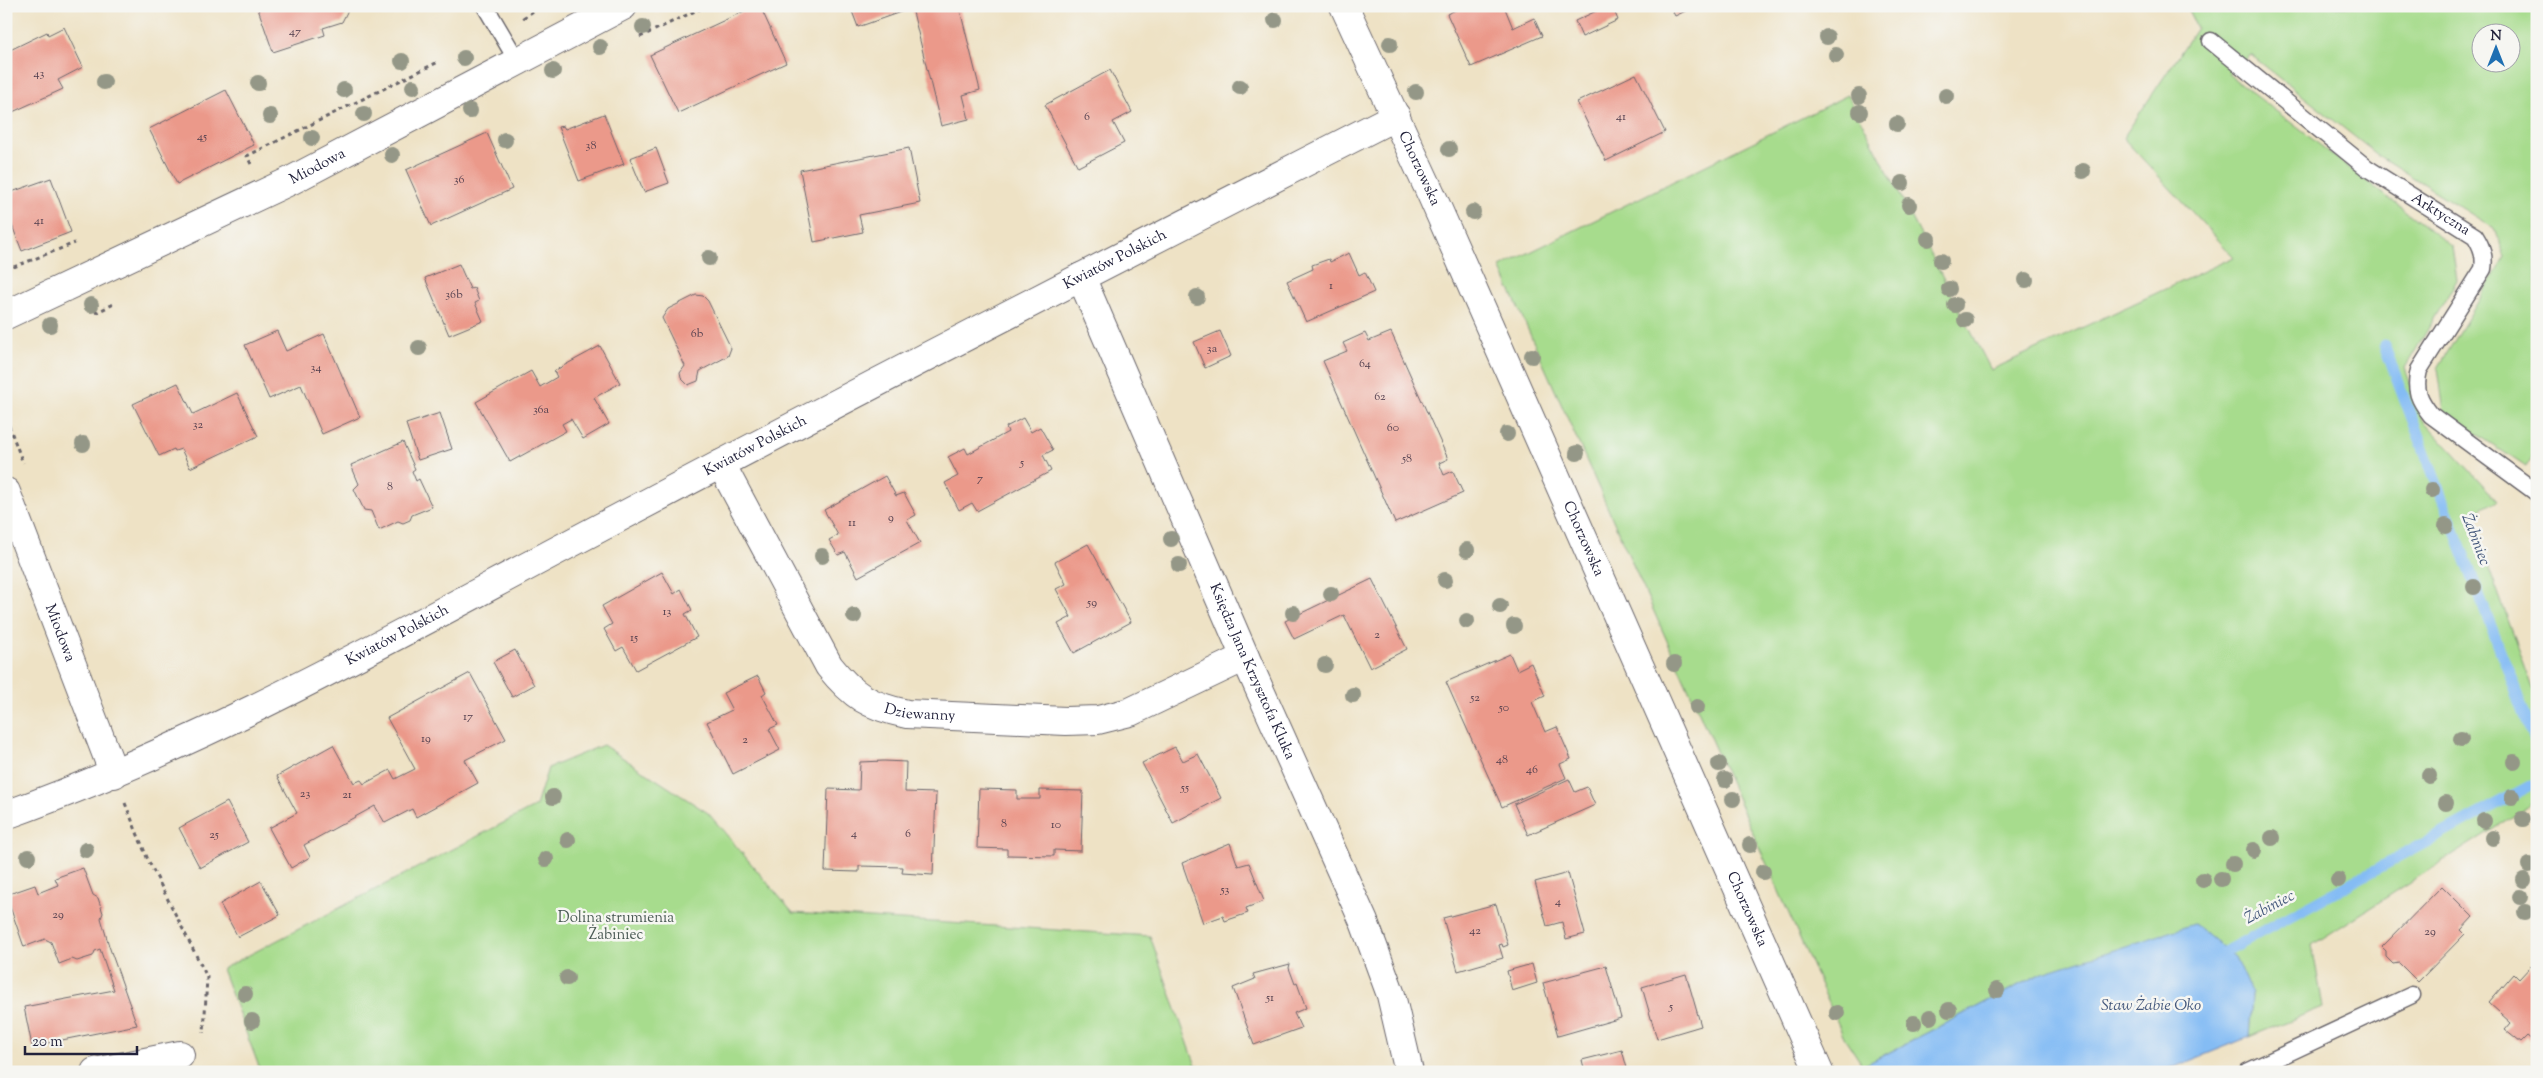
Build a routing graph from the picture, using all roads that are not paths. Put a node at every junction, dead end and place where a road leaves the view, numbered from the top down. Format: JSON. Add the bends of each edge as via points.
{"nodes":[{"id":1,"x":485,"y":6,"type":"edge"},
{"id":2,"x":622,"y":6,"type":"edge"},
{"id":3,"x":1344,"y":6,"type":"edge"},
{"id":4,"x":2210,"y":41,"type":"dead end"},
{"id":5,"x":518,"y":62,"type":"junction"},
{"id":6,"x":1396,"y":116,"type":"junction"},
{"id":7,"x":1081,"y":277,"type":"junction"},
{"id":8,"x":6,"y":315,"type":"edge"},
{"id":9,"x":721,"y":464,"type":"junction"},
{"id":10,"x":6,"y":492,"type":"edge"},
{"id":11,"x":2537,"y":493,"type":"edge"},
{"id":12,"x":1245,"y":657,"type":"junction"},
{"id":13,"x":114,"y":774,"type":"junction"},
{"id":14,"x":6,"y":815,"type":"edge"},
{"id":15,"x":2412,"y":995,"type":"dead end"},
{"id":16,"x":180,"y":1055,"type":"road end"},
{"id":17,"x":95,"y":1072,"type":"edge"},
{"id":18,"x":1409,"y":1072,"type":"edge"},
{"id":19,"x":1819,"y":1072,"type":"edge"},
{"id":20,"x":2248,"y":1072,"type":"edge"}],
"edges":[{"from":1,"to":5,"type":"lane"},
{"from":2,"to":5,"type":"street","name":"Miodowa"},
{"from":3,"to":6,"type":"street","name":"Chorzowska"},
{"from":4,"to":11,"type":"lane","name":"Arktyczna","via":[[2367,168],[2475,236],[2482,247],[2483,269],[2419,370],[2416,384],[2419,400],[2431,415]]},
{"from":5,"to":8,"type":"street","name":"Miodowa","via":[[274,188]]},
{"from":6,"to":7,"type":"street","name":"Kwiatów Polskich"},
{"from":6,"to":19,"type":"street","name":"Chorzowska"},
{"from":7,"to":9,"type":"street","name":"Kwiatów Polskich"},
{"from":7,"to":12,"type":"street","name":"Księdza Jana Krzysztofa Kluka"},
{"from":9,"to":12,"type":"street","name":"Dziewanny","via":[[829,666],[863,700],[884,709],[907,714],[1098,720],[1130,712]]},
{"from":9,"to":13,"type":"street","name":"Kwiatów Polskich","via":[[247,713]]},
{"from":10,"to":13,"type":"street","name":"Miodowa"},
{"from":12,"to":18,"type":"street","name":"Księdza Jana Krzysztofa Kluka","via":[[1364,922],[1391,995]]},
{"from":13,"to":14,"type":"street","name":"Kwiatów Polskich"},
{"from":15,"to":20,"type":"lane"},
{"from":16,"to":17,"type":"street"}]}
